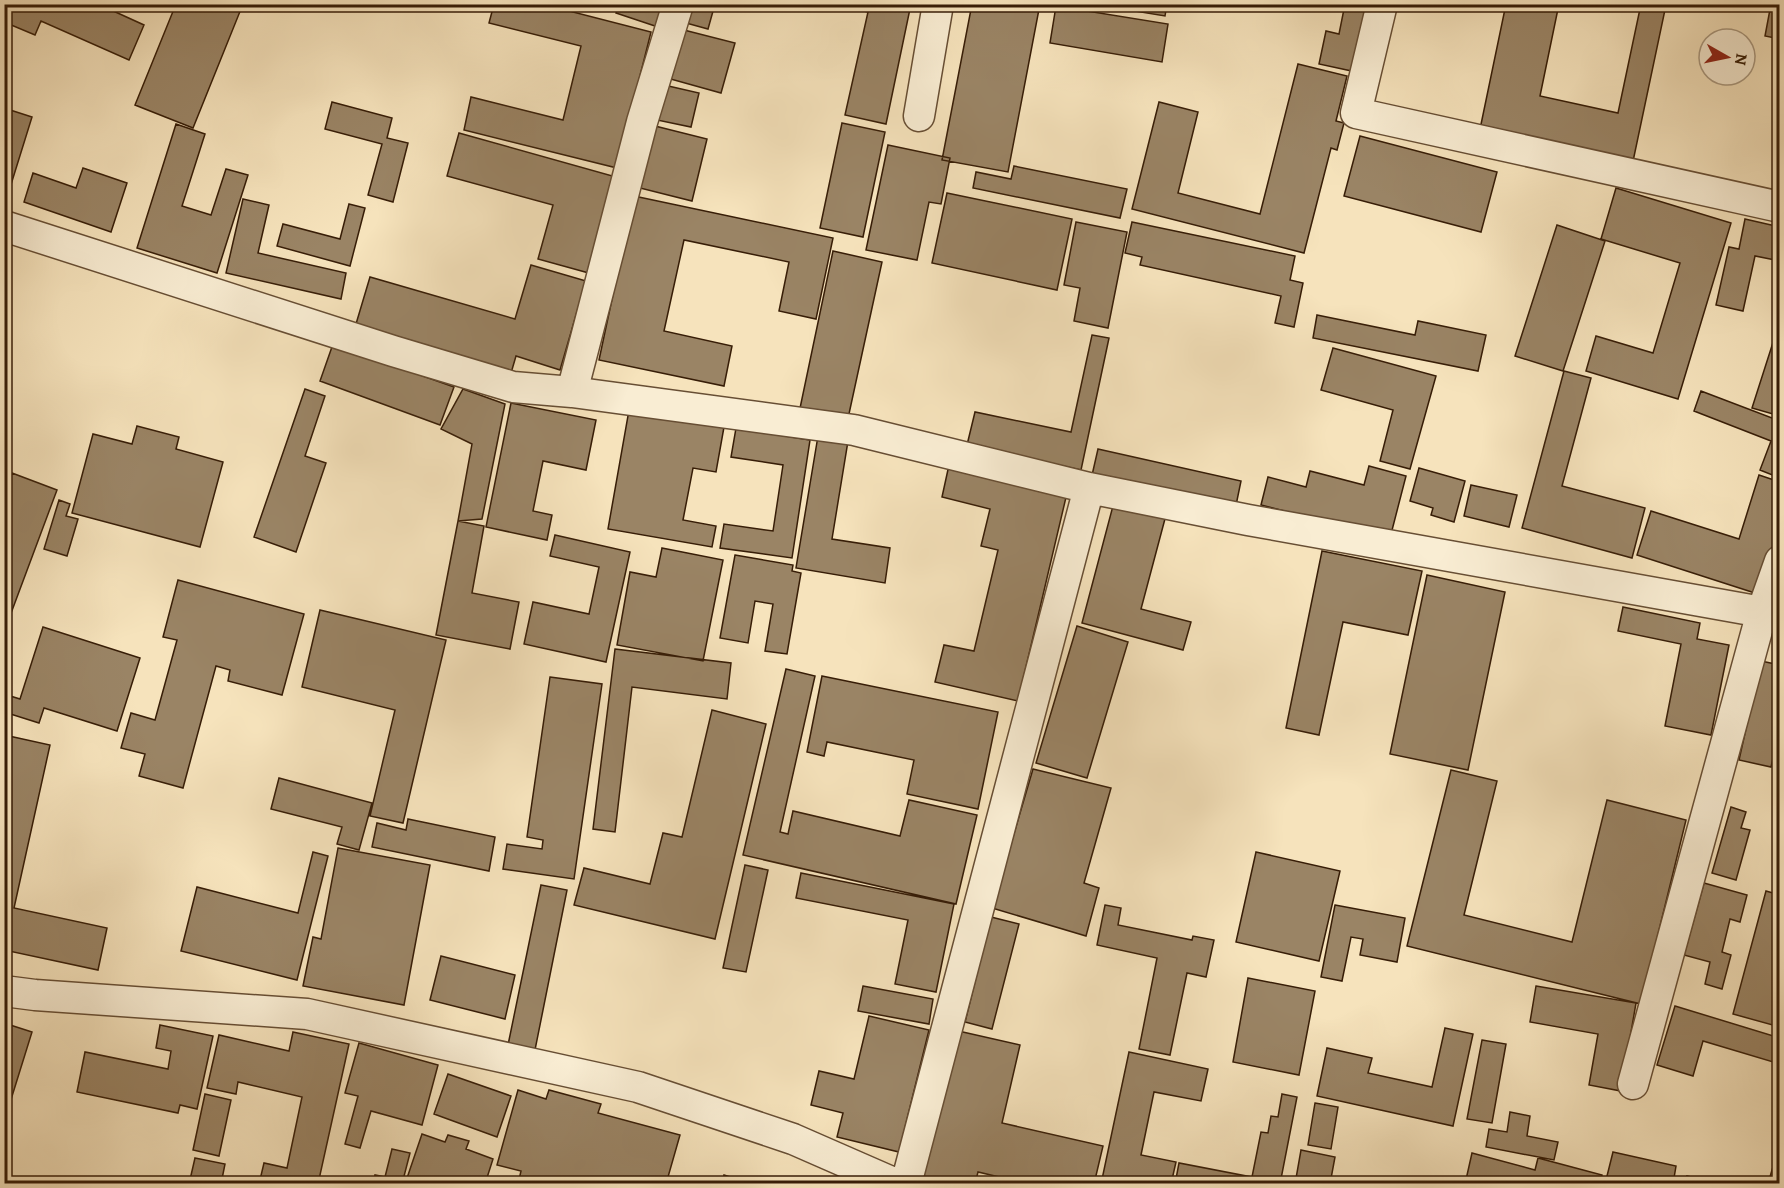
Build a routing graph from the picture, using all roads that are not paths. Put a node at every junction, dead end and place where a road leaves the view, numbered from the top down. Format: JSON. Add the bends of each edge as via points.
{"nodes":[{"id":1,"x":678,"y":4,"type":"edge"},
{"id":2,"x":938,"y":4,"type":"edge"},
{"id":3,"x":1382,"y":4,"type":"edge"},
{"id":4,"x":919,"y":116,"type":"dead end"},
{"id":5,"x":1779,"y":207,"type":"edge"},
{"id":6,"x":4,"y":226,"type":"edge"},
{"id":7,"x":572,"y":392,"type":"junction"},
{"id":8,"x":1089,"y":488,"type":"junction"},
{"id":9,"x":1779,"y":561,"type":"edge"},
{"id":10,"x":1762,"y":612,"type":"junction"},
{"id":11,"x":4,"y":991,"type":"edge"},
{"id":12,"x":1633,"y":1084,"type":"dead end"},
{"id":13,"x":896,"y":1184,"type":"edge"},
{"id":14,"x":906,"y":1184,"type":"edge"}],
"edges":[{"from":1,"to":7,"type":"street","via":[[642,122]]},
{"from":2,"to":4,"type":"street"},
{"from":3,"to":5,"type":"street","via":[[1356,113]]},
{"from":6,"to":7,"type":"street","via":[[513,387]]},
{"from":7,"to":8,"type":"street","via":[[854,430]]},
{"from":8,"to":10,"type":"street"},
{"from":8,"to":14,"type":"street"},
{"from":9,"to":10,"type":"street"},
{"from":10,"to":12,"type":"street"},
{"from":11,"to":13,"type":"street","via":[[307,1014],[638,1088],[792,1139]]}]}
